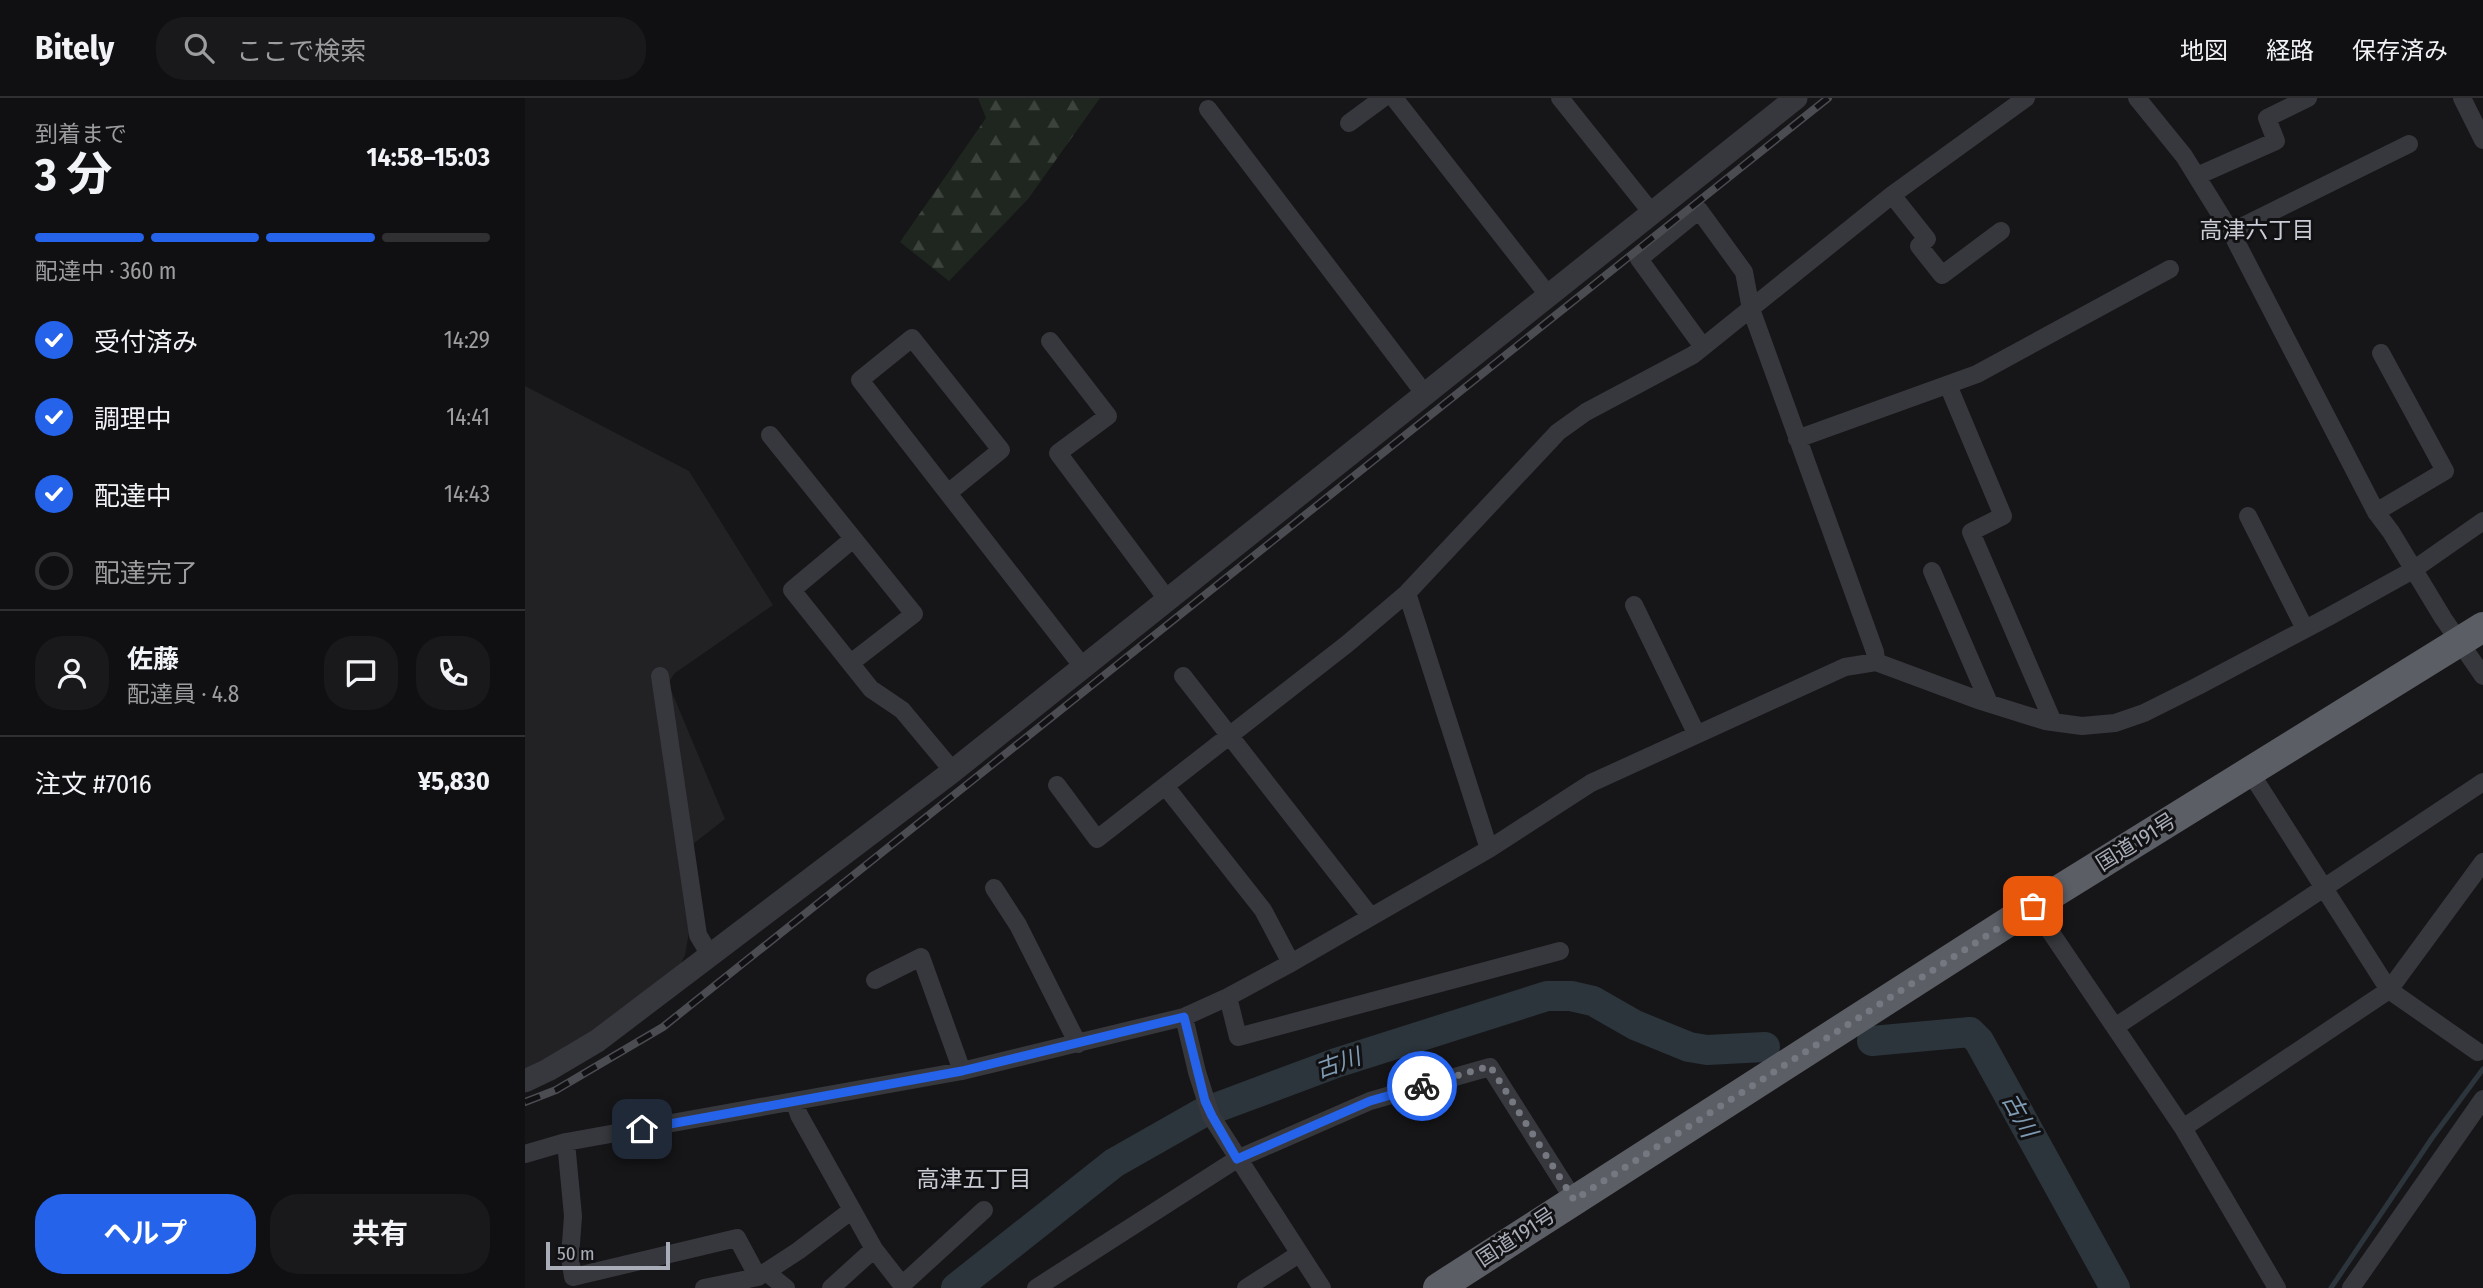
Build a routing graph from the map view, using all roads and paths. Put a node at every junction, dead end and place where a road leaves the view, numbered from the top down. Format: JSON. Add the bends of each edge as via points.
{"nodes":[{"id":1,"x":1383,"y":98,"type":"edge"},
{"id":2,"x":1394,"y":98,"type":"edge"},
{"id":3,"x":1560,"y":98,"type":"edge"},
{"id":4,"x":1795,"y":98,"type":"edge"},
{"id":5,"x":2026,"y":98,"type":"edge"},
{"id":6,"x":2137,"y":98,"type":"edge"},
{"id":7,"x":2308,"y":98,"type":"edge"},
{"id":8,"x":2467,"y":100,"type":"edge"},
{"id":9,"x":1207,"y":108,"type":"dead end"},
{"id":10,"x":1349,"y":123,"type":"dead end"},
{"id":11,"x":2483,"y":140,"type":"edge"},
{"id":12,"x":2409,"y":144,"type":"dead end"},
{"id":13,"x":2197,"y":176,"type":"junction"},
{"id":14,"x":1892,"y":195,"type":"junction"},
{"id":15,"x":1652,"y":213,"type":"junction"},
{"id":16,"x":2001,"y":231,"type":"dead end"},
{"id":17,"x":2231,"y":232,"type":"junction"},
{"id":18,"x":2170,"y":269,"type":"dead end"},
{"id":19,"x":1549,"y":296,"type":"junction"},
{"id":20,"x":1751,"y":309,"type":"junction"},
{"id":21,"x":1050,"y":341,"type":"dead end"},
{"id":22,"x":1703,"y":347,"type":"junction"},
{"id":23,"x":2381,"y":353,"type":"dead end"},
{"id":24,"x":1948,"y":385,"type":"junction"},
{"id":25,"x":1424,"y":393,"type":"junction"},
{"id":26,"x":770,"y":435,"type":"dead end"},
{"id":27,"x":1797,"y":439,"type":"junction"},
{"id":28,"x":948,"y":493,"type":"junction"},
{"id":29,"x":2376,"y":512,"type":"junction"},
{"id":30,"x":2248,"y":516,"type":"dead end"},
{"id":31,"x":2483,"y":522,"type":"edge"},
{"id":32,"x":853,"y":539,"type":"junction"},
{"id":33,"x":2413,"y":570,"type":"junction"},
{"id":34,"x":1932,"y":571,"type":"dead end"},
{"id":35,"x":1407,"y":593,"type":"junction"},
{"id":36,"x":1167,"y":599,"type":"junction"},
{"id":37,"x":1634,"y":605,"type":"dead end"},
{"id":38,"x":2305,"y":629,"type":"junction"},
{"id":39,"x":2472,"y":634,"type":"edge"},
{"id":40,"x":852,"y":662,"type":"junction"},
{"id":41,"x":1876,"y":662,"type":"junction"},
{"id":42,"x":1083,"y":667,"type":"junction"},
{"id":43,"x":660,"y":676,"type":"dead end"},
{"id":44,"x":1183,"y":676,"type":"dead end"},
{"id":45,"x":2483,"y":676,"type":"edge"},
{"id":46,"x":1989,"y":703,"type":"junction"},
{"id":47,"x":2053,"y":722,"type":"junction"},
{"id":48,"x":1696,"y":733,"type":"junction"},
{"id":49,"x":1230,"y":734,"type":"junction"},
{"id":50,"x":953,"y":771,"type":"junction"},
{"id":51,"x":2250,"y":772,"type":"junction"},
{"id":52,"x":2483,"y":782,"type":"edge"},
{"id":53,"x":1057,"y":785,"type":"dead end"},
{"id":54,"x":1166,"y":787,"type":"junction"},
{"id":55,"x":1489,"y":849,"type":"junction"},
{"id":56,"x":2483,"y":862,"type":"edge"},
{"id":57,"x":2324,"y":886,"type":"junction"},
{"id":58,"x":994,"y":888,"type":"dead end"},
{"id":59,"x":2033,"y":906,"type":"junction"},
{"id":60,"x":1371,"y":917,"type":"junction"},
{"id":61,"x":1560,"y":951,"type":"dead end"},
{"id":62,"x":710,"y":956,"type":"junction"},
{"id":63,"x":1291,"y":963,"type":"junction"},
{"id":64,"x":875,"y":980,"type":"dead end"},
{"id":65,"x":2389,"y":990,"type":"junction"},
{"id":66,"x":1228,"y":997,"type":"junction"},
{"id":67,"x":1184,"y":1017,"type":"junction"},
{"id":68,"x":2115,"y":1027,"type":"junction"},
{"id":69,"x":1079,"y":1044,"type":"junction"},
{"id":70,"x":2478,"y":1052,"type":"dead end"},
{"id":71,"x":962,"y":1071,"type":"junction"},
{"id":72,"x":525,"y":1081,"type":"edge"},
{"id":73,"x":2483,"y":1099,"type":"edge"},
{"id":74,"x":795,"y":1103,"type":"junction"},
{"id":75,"x":2183,"y":1128,"type":"junction"},
{"id":76,"x":566,"y":1142,"type":"junction"},
{"id":77,"x":525,"y":1154,"type":"edge"},
{"id":78,"x":1237,"y":1159,"type":"junction"},
{"id":79,"x":1574,"y":1200,"type":"junction"},
{"id":80,"x":852,"y":1210,"type":"junction"},
{"id":81,"x":984,"y":1210,"type":"dead end"},
{"id":82,"x":874,"y":1249,"type":"junction"},
{"id":83,"x":1299,"y":1254,"type":"junction"},
{"id":84,"x":762,"y":1275,"type":"junction"},
{"id":85,"x":704,"y":1288,"type":"edge"},
{"id":86,"x":786,"y":1288,"type":"edge"},
{"id":87,"x":831,"y":1288,"type":"edge"},
{"id":88,"x":1036,"y":1288,"type":"edge"},
{"id":89,"x":1246,"y":1288,"type":"edge"},
{"id":90,"x":1322,"y":1288,"type":"edge"},
{"id":91,"x":1438,"y":1288,"type":"edge"},
{"id":92,"x":2277,"y":1288,"type":"edge"},
{"id":93,"x":2351,"y":1288,"type":"edge"}],
"edges":[{"from":1,"to":10,"type":"street"},
{"from":2,"to":19,"type":"street"},
{"from":3,"to":15,"type":"street"},
{"from":4,"to":15,"type":"street"},
{"from":5,"to":14,"type":"street"},
{"from":6,"to":13,"type":"street"},
{"from":7,"to":13,"type":"street","via":[[2267,118],[2276,141]]},
{"from":8,"to":11,"type":"street"},
{"from":9,"to":25,"type":"street"},
{"from":12,"to":17,"type":"street"},
{"from":13,"to":17,"type":"street"},
{"from":14,"to":16,"type":"street","via":[[1927,239],[1919,246],[1942,275]]},
{"from":14,"to":20,"type":"street"},
{"from":15,"to":19,"type":"street"},
{"from":17,"to":29,"type":"street"},
{"from":18,"to":24,"type":"street","via":[[1977,374]]},
{"from":19,"to":25,"type":"street"},
{"from":20,"to":22,"type":"street"},
{"from":20,"to":22,"type":"street","via":[[1744,272],[1699,211],[1639,259]]},
{"from":20,"to":27,"type":"street"},
{"from":21,"to":36,"type":"street","via":[[1108,416],[1058,453]]},
{"from":22,"to":35,"type":"street","via":[[1558,432]]},
{"from":23,"to":29,"type":"street","via":[[2445,471]]},
{"from":24,"to":27,"type":"street"},
{"from":24,"to":47,"type":"street","via":[[2003,516],[1971,532]]},
{"from":25,"to":36,"type":"street"},
{"from":26,"to":32,"type":"street"},
{"from":27,"to":41,"type":"street"},
{"from":28,"to":28,"type":"street","via":[[860,380],[912,338],[1001,450]]},
{"from":28,"to":42,"type":"street"},
{"from":29,"to":33,"type":"street"},
{"from":30,"to":38,"type":"street"},
{"from":31,"to":33,"type":"street"},
{"from":32,"to":40,"type":"street","via":[[792,590]]},
{"from":32,"to":40,"type":"street","via":[[914,614]]},
{"from":33,"to":38,"type":"street"},
{"from":33,"to":39,"type":"street"},
{"from":34,"to":46,"type":"street"},
{"from":35,"to":49,"type":"street"},
{"from":35,"to":55,"type":"street"},
{"from":36,"to":42,"type":"street"},
{"from":37,"to":48,"type":"street"},
{"from":38,"to":47,"type":"street","via":[[2144,713],[2115,723],[2082,726]]},
{"from":39,"to":45,"type":"street"},
{"from":39,"to":51,"type":"highway","name":"国道191号"},
{"from":40,"to":50,"type":"street","via":[[871,689],[902,710]]},
{"from":41,"to":46,"type":"street"},
{"from":41,"to":48,"type":"street","via":[[1845,667]]},
{"from":42,"to":50,"type":"street"},
{"from":43,"to":62,"type":"street","via":[[698,935]]},
{"from":44,"to":49,"type":"street"},
{"from":46,"to":47,"type":"street"},
{"from":48,"to":55,"type":"street","via":[[1591,783]]},
{"from":49,"to":54,"type":"street"},
{"from":49,"to":60,"type":"street"},
{"from":50,"to":62,"type":"street"},
{"from":51,"to":57,"type":"street"},
{"from":51,"to":59,"type":"highway","name":"国道191号"},
{"from":52,"to":57,"type":"street"},
{"from":53,"to":54,"type":"street","via":[[1097,839]]},
{"from":54,"to":63,"type":"street","via":[[1263,910]]},
{"from":55,"to":60,"type":"street"},
{"from":56,"to":65,"type":"street"},
{"from":57,"to":65,"type":"street"},
{"from":57,"to":68,"type":"street"},
{"from":58,"to":69,"type":"street"},
{"from":59,"to":68,"type":"street"},
{"from":59,"to":79,"type":"highway","name":"国道191号"},
{"from":60,"to":63,"type":"street"},
{"from":61,"to":66,"type":"street","via":[[1238,1037]]},
{"from":62,"to":72,"type":"street","via":[[597,1041]]},
{"from":63,"to":66,"type":"street"},
{"from":64,"to":71,"type":"street","via":[[921,957]]},
{"from":65,"to":70,"type":"street"},
{"from":65,"to":75,"type":"street"},
{"from":66,"to":67,"type":"street"},
{"from":67,"to":69,"type":"street"},
{"from":67,"to":78,"type":"street","via":[[1205,1101]]},
{"from":68,"to":75,"type":"street"},
{"from":69,"to":71,"type":"street"},
{"from":71,"to":74,"type":"street"},
{"from":73,"to":93,"type":"street"},
{"from":74,"to":76,"type":"street"},
{"from":74,"to":80,"type":"street"},
{"from":75,"to":92,"type":"street"},
{"from":76,"to":77,"type":"street"},
{"from":76,"to":84,"type":"street","via":[[573,1277],[737,1238]]},
{"from":78,"to":79,"type":"street","via":[[1370,1101],[1490,1066]]},
{"from":78,"to":83,"type":"street"},
{"from":78,"to":88,"type":"street"},
{"from":79,"to":91,"type":"highway","name":"国道191号"},
{"from":80,"to":82,"type":"street"},
{"from":80,"to":84,"type":"street"},
{"from":81,"to":82,"type":"street","via":[[902,1285]]},
{"from":82,"to":87,"type":"street"},
{"from":83,"to":89,"type":"street"},
{"from":83,"to":90,"type":"street"},
{"from":84,"to":85,"type":"street"},
{"from":84,"to":86,"type":"street"}]}
